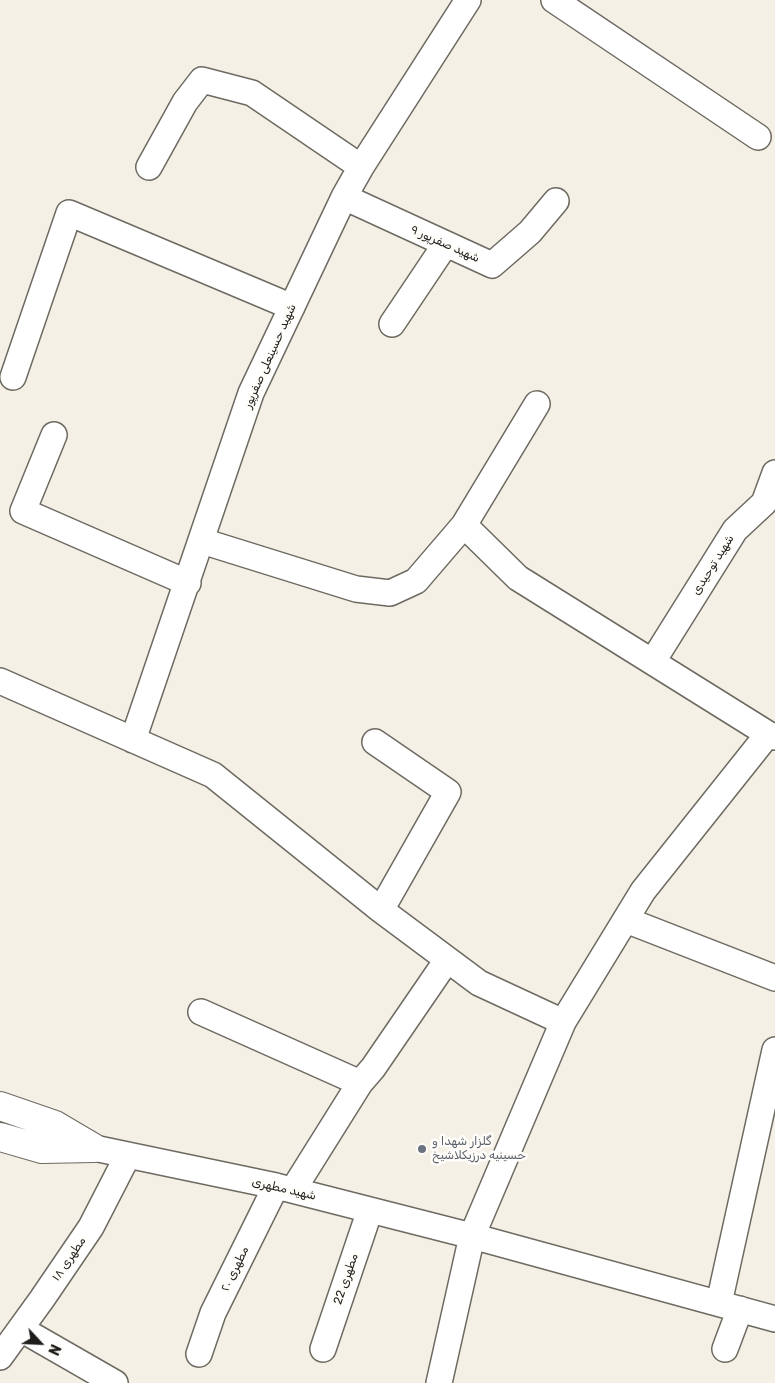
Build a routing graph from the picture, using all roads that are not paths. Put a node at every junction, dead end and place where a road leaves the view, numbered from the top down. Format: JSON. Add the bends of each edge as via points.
{"nodes":[{"id":1,"x":468,"y":0,"type":"edge"},
{"id":2,"x":554,"y":0,"type":"edge"},
{"id":3,"x":758,"y":137,"type":"dead end"},
{"id":4,"x":148,"y":167,"type":"dead end"},
{"id":5,"x":361,"y":167,"type":"junction"},
{"id":6,"x":344,"y":197,"type":"junction"},
{"id":7,"x":556,"y":201,"type":"dead end"},
{"id":8,"x":445,"y":244,"type":"junction"},
{"id":9,"x":292,"y":306,"type":"junction"},
{"id":10,"x":392,"y":324,"type":"dead end"},
{"id":11,"x":13,"y":377,"type":"dead end"},
{"id":12,"x":537,"y":404,"type":"dead end"},
{"id":13,"x":54,"y":435,"type":"dead end"},
{"id":14,"x":775,"y":473,"type":"edge"},
{"id":15,"x":464,"y":525,"type":"junction"},
{"id":16,"x":202,"y":540,"type":"junction"},
{"id":17,"x":188,"y":584,"type":"junction"},
{"id":18,"x":652,"y":661,"type":"junction"},
{"id":19,"x":0,"y":681,"type":"edge"},
{"id":20,"x":772,"y":736,"type":"edge"},
{"id":21,"x":133,"y":740,"type":"junction"},
{"id":22,"x":375,"y":742,"type":"dead end"},
{"id":23,"x":381,"y":910,"type":"junction"},
{"id":24,"x":626,"y":920,"type":"junction"},
{"id":25,"x":447,"y":960,"type":"junction"},
{"id":26,"x":775,"y":978,"type":"edge"},
{"id":27,"x":201,"y":1012,"type":"dead end"},
{"id":28,"x":563,"y":1022,"type":"junction"},
{"id":29,"x":775,"y":1050,"type":"edge"},
{"id":30,"x":360,"y":1083,"type":"junction"},
{"id":31,"x":0,"y":1106,"type":"edge"},
{"id":32,"x":0,"y":1137,"type":"edge"},
{"id":33,"x":94,"y":1148,"type":"junction"},
{"id":34,"x":128,"y":1155,"type":"junction"},
{"id":35,"x":285,"y":1188,"type":"junction"},
{"id":36,"x":370,"y":1210,"type":"junction"},
{"id":37,"x":472,"y":1236,"type":"junction"},
{"id":38,"x":730,"y":1306,"type":"junction"},
{"id":39,"x":775,"y":1319,"type":"edge"},
{"id":40,"x":20,"y":1329,"type":"junction"},
{"id":41,"x":323,"y":1349,"type":"dead end"},
{"id":42,"x":725,"y":1349,"type":"dead end"},
{"id":43,"x":199,"y":1354,"type":"dead end"},
{"id":44,"x":0,"y":1357,"type":"edge"},
{"id":45,"x":115,"y":1383,"type":"edge"},
{"id":46,"x":439,"y":1383,"type":"edge"}],
"edges":[{"from":1,"to":5,"type":"street","name":"شهید حسینعلی صفرپور"},
{"from":2,"to":3,"type":"street"},
{"from":4,"to":5,"type":"street","via":[[202,80],[252,94]]},
{"from":5,"to":6,"type":"street","name":"شهید حسینعلی صفرپور"},
{"from":6,"to":8,"type":"street","name":"شهید صفرپور ۹"},
{"from":6,"to":9,"type":"street","name":"شهید حسینعلی صفرپور"},
{"from":7,"to":8,"type":"street","name":"شهید صفرپور ۹","via":[[530,232],[492,265]]},
{"from":8,"to":10,"type":"street"},
{"from":9,"to":11,"type":"street","via":[[69,213]]},
{"from":9,"to":16,"type":"street","name":"شهید حسینعلی صفرپور","via":[[251,393]]},
{"from":12,"to":15,"type":"street"},
{"from":13,"to":17,"type":"street","via":[[23,510]]},
{"from":14,"to":18,"type":"street","name":"شهید توحیدی","via":[[764,503],[735,530]]},
{"from":15,"to":16,"type":"street","via":[[416,581],[390,593],[356,589]]},
{"from":15,"to":18,"type":"street","via":[[518,578]]},
{"from":16,"to":17,"type":"street","name":"شهید حسینعلی صفرپور"},
{"from":17,"to":21,"type":"street","name":"شهید حسینعلی صفرپور"},
{"from":18,"to":20,"type":"street"},
{"from":19,"to":21,"type":"street"},
{"from":20,"to":24,"type":"street","via":[[643,891]]},
{"from":21,"to":23,"type":"street","via":[[212,775]]},
{"from":22,"to":23,"type":"street","via":[[448,792]]},
{"from":23,"to":25,"type":"street"},
{"from":24,"to":26,"type":"street"},
{"from":24,"to":28,"type":"street"},
{"from":25,"to":28,"type":"street","via":[[479,983]]},
{"from":25,"to":30,"type":"street","name":"مطهری ۲۰","via":[[374,1068]]},
{"from":27,"to":30,"type":"street"},
{"from":28,"to":37,"type":"street"},
{"from":29,"to":38,"type":"street"},
{"from":30,"to":35,"type":"street","name":"مطهری ۲۰"},
{"from":31,"to":33,"type":"main road","name":"شهید مطهری","via":[[55,1125]]},
{"from":32,"to":33,"type":"main road","name":"شهید مطهری","via":[[42,1149]]},
{"from":33,"to":34,"type":"street","name":"شهید مطهری"},
{"from":34,"to":35,"type":"street","name":"شهید مطهری"},
{"from":34,"to":40,"type":"street","name":"مطهری ۱۸","via":[[91,1227]]},
{"from":35,"to":36,"type":"street","name":"شهید مطهری"},
{"from":35,"to":43,"type":"street","name":"مطهری ۲۰","via":[[213,1313]]},
{"from":36,"to":37,"type":"street","name":"شهید مطهری"},
{"from":36,"to":41,"type":"street","name":"مطهری 22"},
{"from":37,"to":38,"type":"street","name":"شهید مطهری"},
{"from":37,"to":46,"type":"street"},
{"from":38,"to":39,"type":"street","name":"شهید مطهری"},
{"from":38,"to":42,"type":"street"},
{"from":40,"to":44,"type":"street","name":"مطهری ۱۸"},
{"from":40,"to":45,"type":"street"}]}
